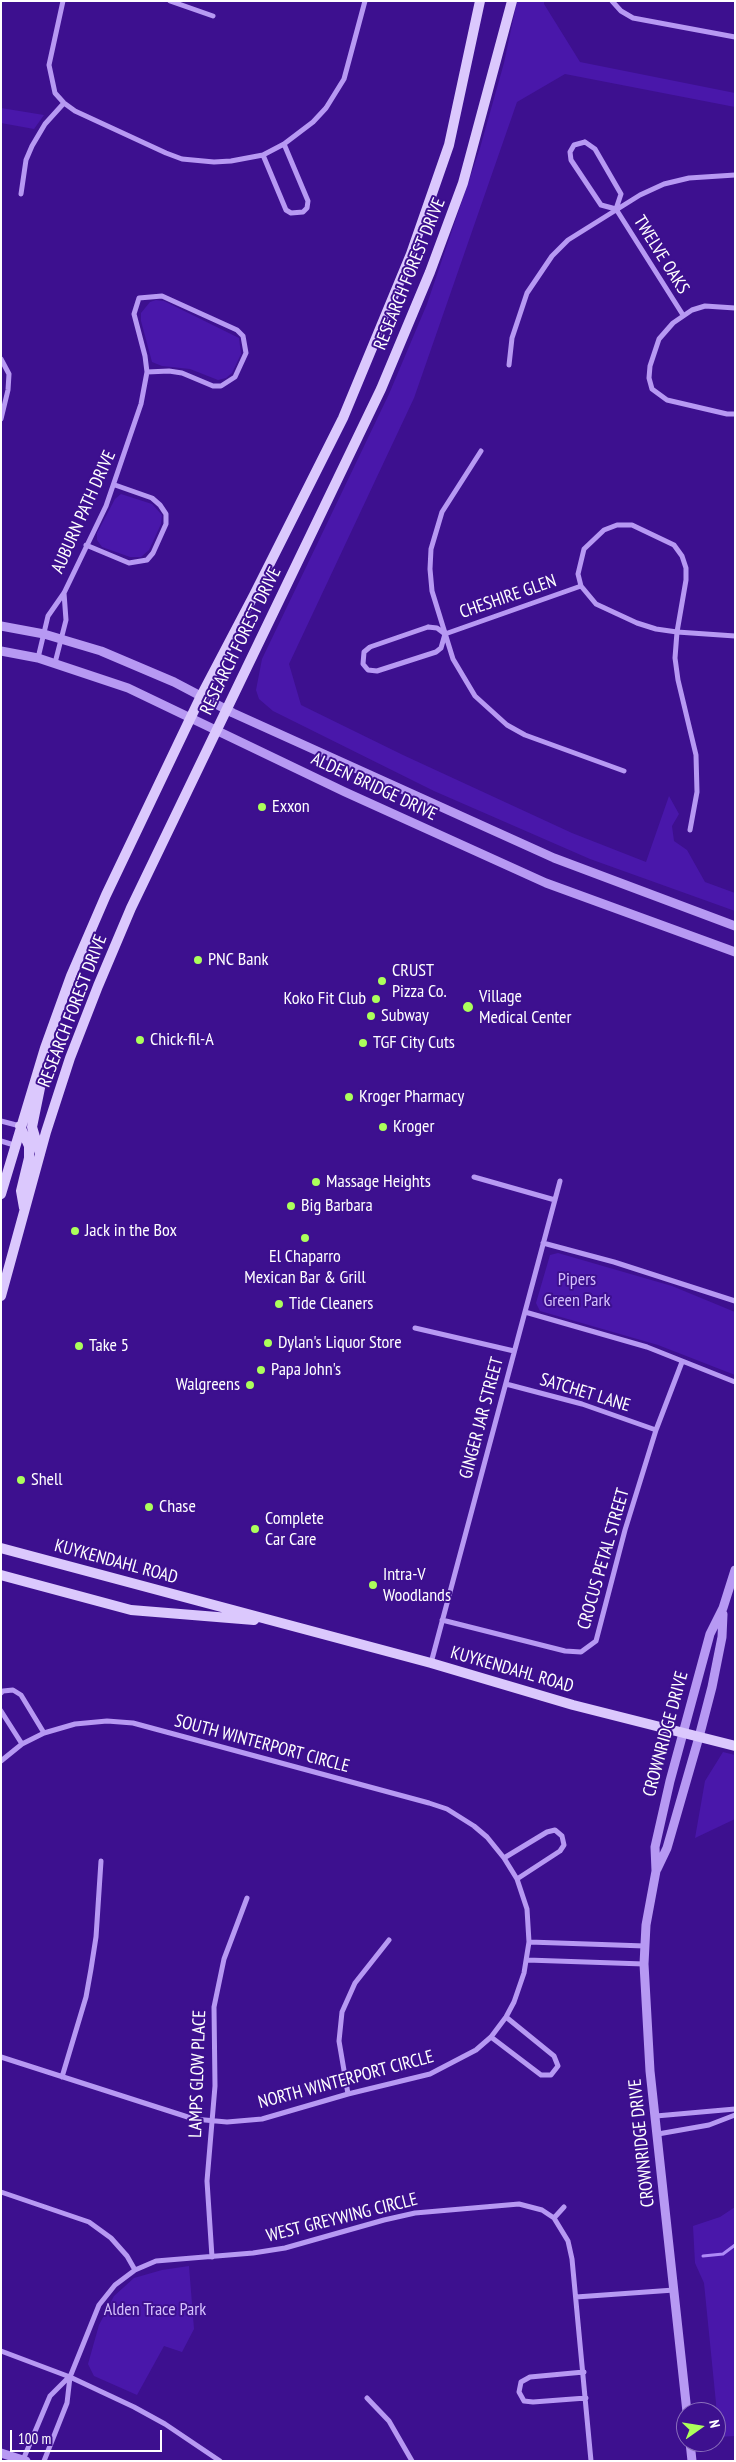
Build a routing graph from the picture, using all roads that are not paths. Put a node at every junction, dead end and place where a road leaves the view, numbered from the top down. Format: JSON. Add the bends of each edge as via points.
{"nodes":[{"id":1,"x":63,"y":1,"type":"edge"},
{"id":2,"x":170,"y":1,"type":"edge"},
{"id":3,"x":365,"y":1,"type":"edge"},
{"id":4,"x":480,"y":1,"type":"edge"},
{"id":5,"x":512,"y":1,"type":"edge"},
{"id":6,"x":612,"y":1,"type":"edge"},
{"id":7,"x":213,"y":16,"type":"dead end"},
{"id":8,"x":735,"y":37,"type":"edge"},
{"id":9,"x":64,"y":103,"type":"junction"},
{"id":10,"x":284,"y":144,"type":"junction"},
{"id":11,"x":263,"y":154,"type":"junction"},
{"id":12,"x":735,"y":175,"type":"edge"},
{"id":13,"x":21,"y":194,"type":"dead end"},
{"id":14,"x":616,"y":209,"type":"junction"},
{"id":15,"x":735,"y":308,"type":"edge"},
{"id":16,"x":683,"y":315,"type":"junction"},
{"id":17,"x":1,"y":359,"type":"edge"},
{"id":18,"x":509,"y":365,"type":"dead end"},
{"id":19,"x":147,"y":372,"type":"junction"},
{"id":20,"x":735,"y":414,"type":"edge"},
{"id":21,"x":1,"y":419,"type":"edge"},
{"id":22,"x":481,"y":450,"type":"dead end"},
{"id":23,"x":115,"y":485,"type":"junction"},
{"id":24,"x":86,"y":545,"type":"junction"},
{"id":25,"x":581,"y":586,"type":"junction"},
{"id":26,"x":64,"y":593,"type":"junction"},
{"id":27,"x":1,"y":626,"type":"edge"},
{"id":28,"x":676,"y":632,"type":"junction"},
{"id":29,"x":44,"y":634,"type":"junction"},
{"id":30,"x":445,"y":634,"type":"junction"},
{"id":31,"x":735,"y":636,"type":"edge"},
{"id":32,"x":61,"y":638,"type":"junction"},
{"id":33,"x":1,"y":651,"type":"edge"},
{"id":34,"x":38,"y":658,"type":"junction"},
{"id":35,"x":55,"y":663,"type":"junction"},
{"id":36,"x":200,"y":696,"type":"junction"},
{"id":37,"x":226,"y":710,"type":"junction"},
{"id":38,"x":190,"y":717,"type":"junction"},
{"id":39,"x":216,"y":730,"type":"junction"},
{"id":40,"x":624,"y":771,"type":"dead end"},
{"id":41,"x":690,"y":830,"type":"dead end"},
{"id":42,"x":735,"y":926,"type":"edge"},
{"id":43,"x":735,"y":952,"type":"edge"},
{"id":44,"x":39,"y":1066,"type":"junction"},
{"id":45,"x":1,"y":1121,"type":"edge"},
{"id":46,"x":20,"y":1126,"type":"junction"},
{"id":47,"x":1,"y":1141,"type":"edge"},
{"id":48,"x":14,"y":1146,"type":"junction"},
{"id":49,"x":40,"y":1154,"type":"junction"},
{"id":50,"x":474,"y":1177,"type":"dead end"},
{"id":51,"x":560,"y":1181,"type":"dead end"},
{"id":52,"x":1,"y":1194,"type":"edge"},
{"id":53,"x":555,"y":1200,"type":"junction"},
{"id":54,"x":25,"y":1211,"type":"junction"},
{"id":55,"x":543,"y":1243,"type":"junction"},
{"id":56,"x":1,"y":1296,"type":"edge"},
{"id":57,"x":735,"y":1302,"type":"edge"},
{"id":58,"x":525,"y":1312,"type":"junction"},
{"id":59,"x":416,"y":1328,"type":"dead end"},
{"id":60,"x":514,"y":1351,"type":"junction"},
{"id":61,"x":682,"y":1362,"type":"junction"},
{"id":62,"x":735,"y":1382,"type":"edge"},
{"id":63,"x":506,"y":1384,"type":"junction"},
{"id":64,"x":656,"y":1430,"type":"junction"},
{"id":65,"x":1,"y":1548,"type":"edge"},
{"id":66,"x":735,"y":1570,"type":"edge"},
{"id":67,"x":1,"y":1575,"type":"edge"},
{"id":68,"x":723,"y":1608,"type":"junction"},
{"id":69,"x":442,"y":1620,"type":"junction"},
{"id":70,"x":280,"y":1622,"type":"junction"},
{"id":71,"x":430,"y":1663,"type":"junction"},
{"id":72,"x":1,"y":1693,"type":"edge"},
{"id":73,"x":1,"y":1711,"type":"edge"},
{"id":74,"x":44,"y":1733,"type":"junction"},
{"id":75,"x":682,"y":1733,"type":"junction"},
{"id":76,"x":699,"y":1738,"type":"junction"},
{"id":77,"x":22,"y":1744,"type":"junction"},
{"id":78,"x":735,"y":1746,"type":"edge"},
{"id":79,"x":1,"y":1761,"type":"edge"},
{"id":80,"x":504,"y":1858,"type":"junction"},
{"id":81,"x":101,"y":1861,"type":"dead end"},
{"id":82,"x":656,"y":1871,"type":"junction"},
{"id":83,"x":516,"y":1878,"type":"junction"},
{"id":84,"x":248,"y":1898,"type":"dead end"},
{"id":85,"x":389,"y":1940,"type":"dead end"},
{"id":86,"x":529,"y":1942,"type":"junction"},
{"id":87,"x":645,"y":1946,"type":"junction"},
{"id":88,"x":527,"y":1960,"type":"junction"},
{"id":89,"x":644,"y":1964,"type":"junction"},
{"id":90,"x":506,"y":2018,"type":"junction"},
{"id":91,"x":491,"y":2037,"type":"junction"},
{"id":92,"x":1,"y":2057,"type":"edge"},
{"id":93,"x":62,"y":2077,"type":"junction"},
{"id":94,"x":348,"y":2094,"type":"junction"},
{"id":95,"x":735,"y":2109,"type":"edge"},
{"id":96,"x":735,"y":2115,"type":"edge"},
{"id":97,"x":656,"y":2116,"type":"junction"},
{"id":98,"x":212,"y":2120,"type":"junction"},
{"id":99,"x":658,"y":2134,"type":"junction"},
{"id":100,"x":1,"y":2192,"type":"edge"},
{"id":101,"x":564,"y":2207,"type":"dead end"},
{"id":102,"x":554,"y":2218,"type":"junction"},
{"id":103,"x":212,"y":2257,"type":"junction"},
{"id":104,"x":135,"y":2270,"type":"junction"},
{"id":105,"x":674,"y":2290,"type":"junction"},
{"id":106,"x":576,"y":2297,"type":"junction"},
{"id":107,"x":1,"y":2351,"type":"edge"},
{"id":108,"x":584,"y":2372,"type":"junction"},
{"id":109,"x":70,"y":2377,"type":"junction"},
{"id":110,"x":367,"y":2398,"type":"dead end"},
{"id":111,"x":586,"y":2398,"type":"junction"},
{"id":112,"x":686,"y":2402,"type":"edge"},
{"id":113,"x":1,"y":2453,"type":"edge"},
{"id":114,"x":24,"y":2460,"type":"edge"},
{"id":115,"x":44,"y":2461,"type":"edge"},
{"id":116,"x":220,"y":2461,"type":"edge"},
{"id":117,"x":412,"y":2461,"type":"edge"},
{"id":118,"x":591,"y":2461,"type":"edge"}],
"edges":[{"from":1,"to":9,"type":"street","via":[[49,65],[56,93]]},
{"from":2,"to":7,"type":"street"},
{"from":3,"to":10,"type":"street","via":[[349,66],[337,92],[314,122]]},
{"from":4,"to":36,"type":"main road","name":"RESEARCH FOREST DRIVE","via":[[449,145],[411,254],[343,418]]},
{"from":5,"to":37,"type":"main road","name":"RESEARCH FOREST DRIVE","via":[[463,182],[430,272],[356,443]]},
{"from":6,"to":8,"type":"street","via":[[621,12],[633,18]]},
{"from":9,"to":11,"type":"street","via":[[75,111],[182,159],[230,162]]},
{"from":9,"to":13,"type":"street","via":[[45,124],[32,146],[26,160]]},
{"from":10,"to":11,"type":"street"},
{"from":10,"to":11,"type":"street","via":[[308,201],[303,212],[286,210]]},
{"from":12,"to":14,"type":"street","via":[[689,178],[664,184]]},
{"from":14,"to":14,"type":"street","via":[[602,205],[571,160],[570,152],[577,143],[585,142],[592,146],[617,186],[621,194]]},
{"from":14,"to":16,"type":"street","name":"TWELVE OAKS"},
{"from":14,"to":18,"type":"street","via":[[568,240],[538,273],[518,316]]},
{"from":15,"to":16,"type":"street","via":[[705,306]]},
{"from":16,"to":20,"type":"street","via":[[659,339],[650,366],[652,389],[667,400]]},
{"from":17,"to":21,"type":"street","via":[[9,374]]},
{"from":19,"to":19,"type":"street","name":"AUBURN PATH DRIVE","via":[[182,373],[213,386],[221,386],[236,377],[246,353],[243,336],[162,296],[139,298],[134,314]]},
{"from":19,"to":23,"type":"street","name":"AUBURN PATH DRIVE","via":[[141,404]]},
{"from":22,"to":30,"type":"street","via":[[442,512],[431,549],[432,591]]},
{"from":23,"to":24,"type":"street","name":"AUBURN PATH DRIVE"},
{"from":23,"to":24,"type":"street","via":[[152,498],[166,514],[166,524],[153,553],[147,560],[130,563]]},
{"from":24,"to":26,"type":"street","name":"AUBURN PATH DRIVE"},
{"from":25,"to":28,"type":"street","via":[[596,604],[638,623]]},
{"from":25,"to":28,"type":"street","via":[[579,568],[584,549],[604,530],[617,525],[632,525],[655,535],[674,545],[686,568]]},
{"from":25,"to":30,"type":"street","name":"CHESHIRE GLEN"},
{"from":26,"to":29,"type":"street","name":"AUBURN PATH DRIVE","via":[[48,616]]},
{"from":26,"to":32,"type":"street","name":"AUBURN PATH DRIVE","via":[[66,620]]},
{"from":27,"to":29,"type":"street","name":"ALDEN BRIDGE DRIVE"},
{"from":28,"to":31,"type":"street"},
{"from":28,"to":41,"type":"street","via":[[678,680],[698,775]]},
{"from":29,"to":32,"type":"street","name":"ALDEN BRIDGE DRIVE"},
{"from":29,"to":34,"type":"street","name":"AUBURN PATH DRIVE"},
{"from":30,"to":30,"type":"street","via":[[437,628],[428,627],[370,647],[364,652],[363,664],[368,670],[376,671],[436,652],[441,648]]},
{"from":30,"to":40,"type":"street","via":[[453,659],[475,696],[507,725],[525,735]]},
{"from":32,"to":35,"type":"street","name":"AUBURN PATH DRIVE"},
{"from":32,"to":36,"type":"street","name":"ALDEN BRIDGE DRIVE","via":[[109,654]]},
{"from":33,"to":34,"type":"street","name":"ALDEN BRIDGE DRIVE"},
{"from":34,"to":35,"type":"street","name":"ALDEN BRIDGE DRIVE"},
{"from":35,"to":38,"type":"street","name":"ALDEN BRIDGE DRIVE","via":[[128,688]]},
{"from":36,"to":37,"type":"street","name":"ALDEN BRIDGE DRIVE"},
{"from":36,"to":38,"type":"main road","name":"RESEARCH FOREST DRIVE"},
{"from":37,"to":39,"type":"main road","name":"RESEARCH FOREST DRIVE"},
{"from":37,"to":42,"type":"street","name":"ALDEN BRIDGE DRIVE","via":[[554,858]]},
{"from":38,"to":39,"type":"street","name":"ALDEN BRIDGE DRIVE"},
{"from":38,"to":44,"type":"main road","name":"RESEARCH FOREST DRIVE","via":[[106,895],[71,976]]},
{"from":39,"to":43,"type":"street","name":"ALDEN BRIDGE DRIVE","via":[[546,883]]},
{"from":39,"to":49,"type":"main road","name":"RESEARCH FOREST DRIVE","via":[[101,977],[70,1058]]},
{"from":44,"to":46,"type":"main road","name":"RESEARCH FOREST DRIVE"},
{"from":44,"to":49,"type":"main road","via":[[41,1083],[32,1127]]},
{"from":45,"to":46,"type":"street"},
{"from":46,"to":48,"type":"main road","name":"RESEARCH FOREST DRIVE"},
{"from":46,"to":54,"type":"main road","via":[[29,1146],[21,1191]]},
{"from":47,"to":48,"type":"street"},
{"from":48,"to":52,"type":"main road","name":"RESEARCH FOREST DRIVE"},
{"from":49,"to":54,"type":"main road","name":"RESEARCH FOREST DRIVE"},
{"from":50,"to":53,"type":"street"},
{"from":51,"to":53,"type":"street","name":"GINGER JAR STREET"},
{"from":53,"to":55,"type":"street","name":"GINGER JAR STREET"},
{"from":54,"to":56,"type":"main road","name":"RESEARCH FOREST DRIVE"},
{"from":55,"to":57,"type":"street","via":[[614,1262]]},
{"from":55,"to":58,"type":"street","name":"GINGER JAR STREET"},
{"from":58,"to":60,"type":"street","name":"GINGER JAR STREET"},
{"from":58,"to":61,"type":"street","via":[[638,1344]]},
{"from":59,"to":60,"type":"street"},
{"from":60,"to":63,"type":"street","name":"GINGER JAR STREET"},
{"from":61,"to":62,"type":"street"},
{"from":61,"to":64,"type":"street","name":"CROCUS PETAL STREET"},
{"from":63,"to":64,"type":"street","name":"SATCHET LANE","via":[[582,1404]]},
{"from":63,"to":69,"type":"street","name":"GINGER JAR STREET"},
{"from":64,"to":69,"type":"street","name":"CROCUS PETAL STREET","via":[[596,1641],[581,1652],[565,1651]]},
{"from":65,"to":70,"type":"main road","name":"KUYKENDAHL ROAD"},
{"from":66,"to":68,"type":"street","name":"CROWNRIDGE DRIVE"},
{"from":67,"to":70,"type":"main road","name":"KUYKENDAHL ROAD","via":[[131,1610]]},
{"from":68,"to":75,"type":"street","name":"CROWNRIDGE DRIVE","via":[[710,1634]]},
{"from":68,"to":76,"type":"street","name":"CROWNRIDGE DRIVE","via":[[722,1637]]},
{"from":69,"to":71,"type":"street","name":"GINGER JAR STREET"},
{"from":70,"to":71,"type":"main road","name":"KUYKENDAHL ROAD"},
{"from":71,"to":75,"type":"main road","name":"KUYKENDAHL ROAD"},
{"from":72,"to":74,"type":"street","via":[[14,1690],[21,1695]]},
{"from":73,"to":77,"type":"street"},
{"from":74,"to":77,"type":"street","name":"SOUTH WINTERPORT CIRCLE"},
{"from":74,"to":80,"type":"street","name":"SOUTH WINTERPORT CIRCLE","via":[[90,1722],[133,1723],[429,1803],[447,1809],[474,1826]]},
{"from":75,"to":76,"type":"main road","name":"KUYKENDAHL ROAD"},
{"from":75,"to":82,"type":"street","name":"CROWNRIDGE DRIVE","via":[[655,1847]]},
{"from":76,"to":78,"type":"main road","name":"KUYKENDAHL ROAD"},
{"from":76,"to":82,"type":"street","name":"CROWNRIDGE DRIVE","via":[[667,1848]]},
{"from":77,"to":79,"type":"street","name":"SOUTH WINTERPORT CIRCLE"},
{"from":80,"to":83,"type":"street","name":"SOUTH WINTERPORT CIRCLE"},
{"from":80,"to":83,"type":"street","via":[[547,1832],[555,1830],[562,1836],[564,1845],[560,1852]]},
{"from":81,"to":93,"type":"street","via":[[91,1969]]},
{"from":82,"to":87,"type":"street","name":"CROWNRIDGE DRIVE"},
{"from":83,"to":86,"type":"street","name":"NORTH WINTERPORT CIRCLE","via":[[527,1909]]},
{"from":84,"to":98,"type":"street","name":"LAMPS GLOW PLACE","via":[[224,1959],[215,1994]]},
{"from":85,"to":94,"type":"street","via":[[354,1983],[342,2012],[338,2041]]},
{"from":86,"to":87,"type":"street"},
{"from":86,"to":88,"type":"street","name":"NORTH WINTERPORT CIRCLE"},
{"from":87,"to":89,"type":"street","name":"CROWNRIDGE DRIVE"},
{"from":88,"to":89,"type":"street"},
{"from":88,"to":90,"type":"street","name":"NORTH WINTERPORT CIRCLE","via":[[520,1988]]},
{"from":89,"to":97,"type":"street","name":"CROWNRIDGE DRIVE"},
{"from":90,"to":91,"type":"street","name":"NORTH WINTERPORT CIRCLE"},
{"from":90,"to":91,"type":"street","via":[[554,2056],[558,2066],[551,2075],[541,2076]]},
{"from":91,"to":94,"type":"street","name":"NORTH WINTERPORT CIRCLE","via":[[476,2050],[430,2074]]},
{"from":92,"to":93,"type":"street"},
{"from":93,"to":98,"type":"street","via":[[177,2114]]},
{"from":94,"to":98,"type":"street","name":"NORTH WINTERPORT CIRCLE","via":[[262,2119],[239,2122]]},
{"from":95,"to":97,"type":"street"},
{"from":96,"to":99,"type":"street","via":[[709,2125]]},
{"from":97,"to":99,"type":"street","name":"CROWNRIDGE DRIVE"},
{"from":98,"to":103,"type":"street","name":"LAMPS GLOW PLACE","via":[[207,2181]]},
{"from":99,"to":105,"type":"street","name":"CROWNRIDGE DRIVE"},
{"from":100,"to":104,"type":"street","via":[[89,2222],[115,2242]]},
{"from":101,"to":102,"type":"street"},
{"from":102,"to":103,"type":"street","name":"WEST GREYWING CIRCLE","via":[[536,2208],[519,2204],[448,2209],[384,2220],[285,2248]]},
{"from":102,"to":106,"type":"street","via":[[568,2241]]},
{"from":103,"to":104,"type":"street","name":"WEST GREYWING CIRCLE","via":[[156,2261]]},
{"from":104,"to":109,"type":"street","name":"WEST GREYWING CIRCLE","via":[[114,2285],[99,2305]]},
{"from":105,"to":106,"type":"street"},
{"from":105,"to":112,"type":"street","name":"CROWNRIDGE DRIVE"},
{"from":106,"to":108,"type":"street"},
{"from":107,"to":109,"type":"street"},
{"from":108,"to":111,"type":"street"},
{"from":108,"to":111,"type":"street","via":[[530,2377],[521,2382],[519,2392],[524,2401],[533,2402]]},
{"from":109,"to":114,"type":"street","via":[[50,2396]]},
{"from":109,"to":115,"type":"street","via":[[67,2403]]},
{"from":109,"to":116,"type":"street","via":[[165,2424]]},
{"from":110,"to":117,"type":"street","via":[[389,2421]]},
{"from":111,"to":118,"type":"street"},
{"from":113,"to":114,"type":"street"}]}
